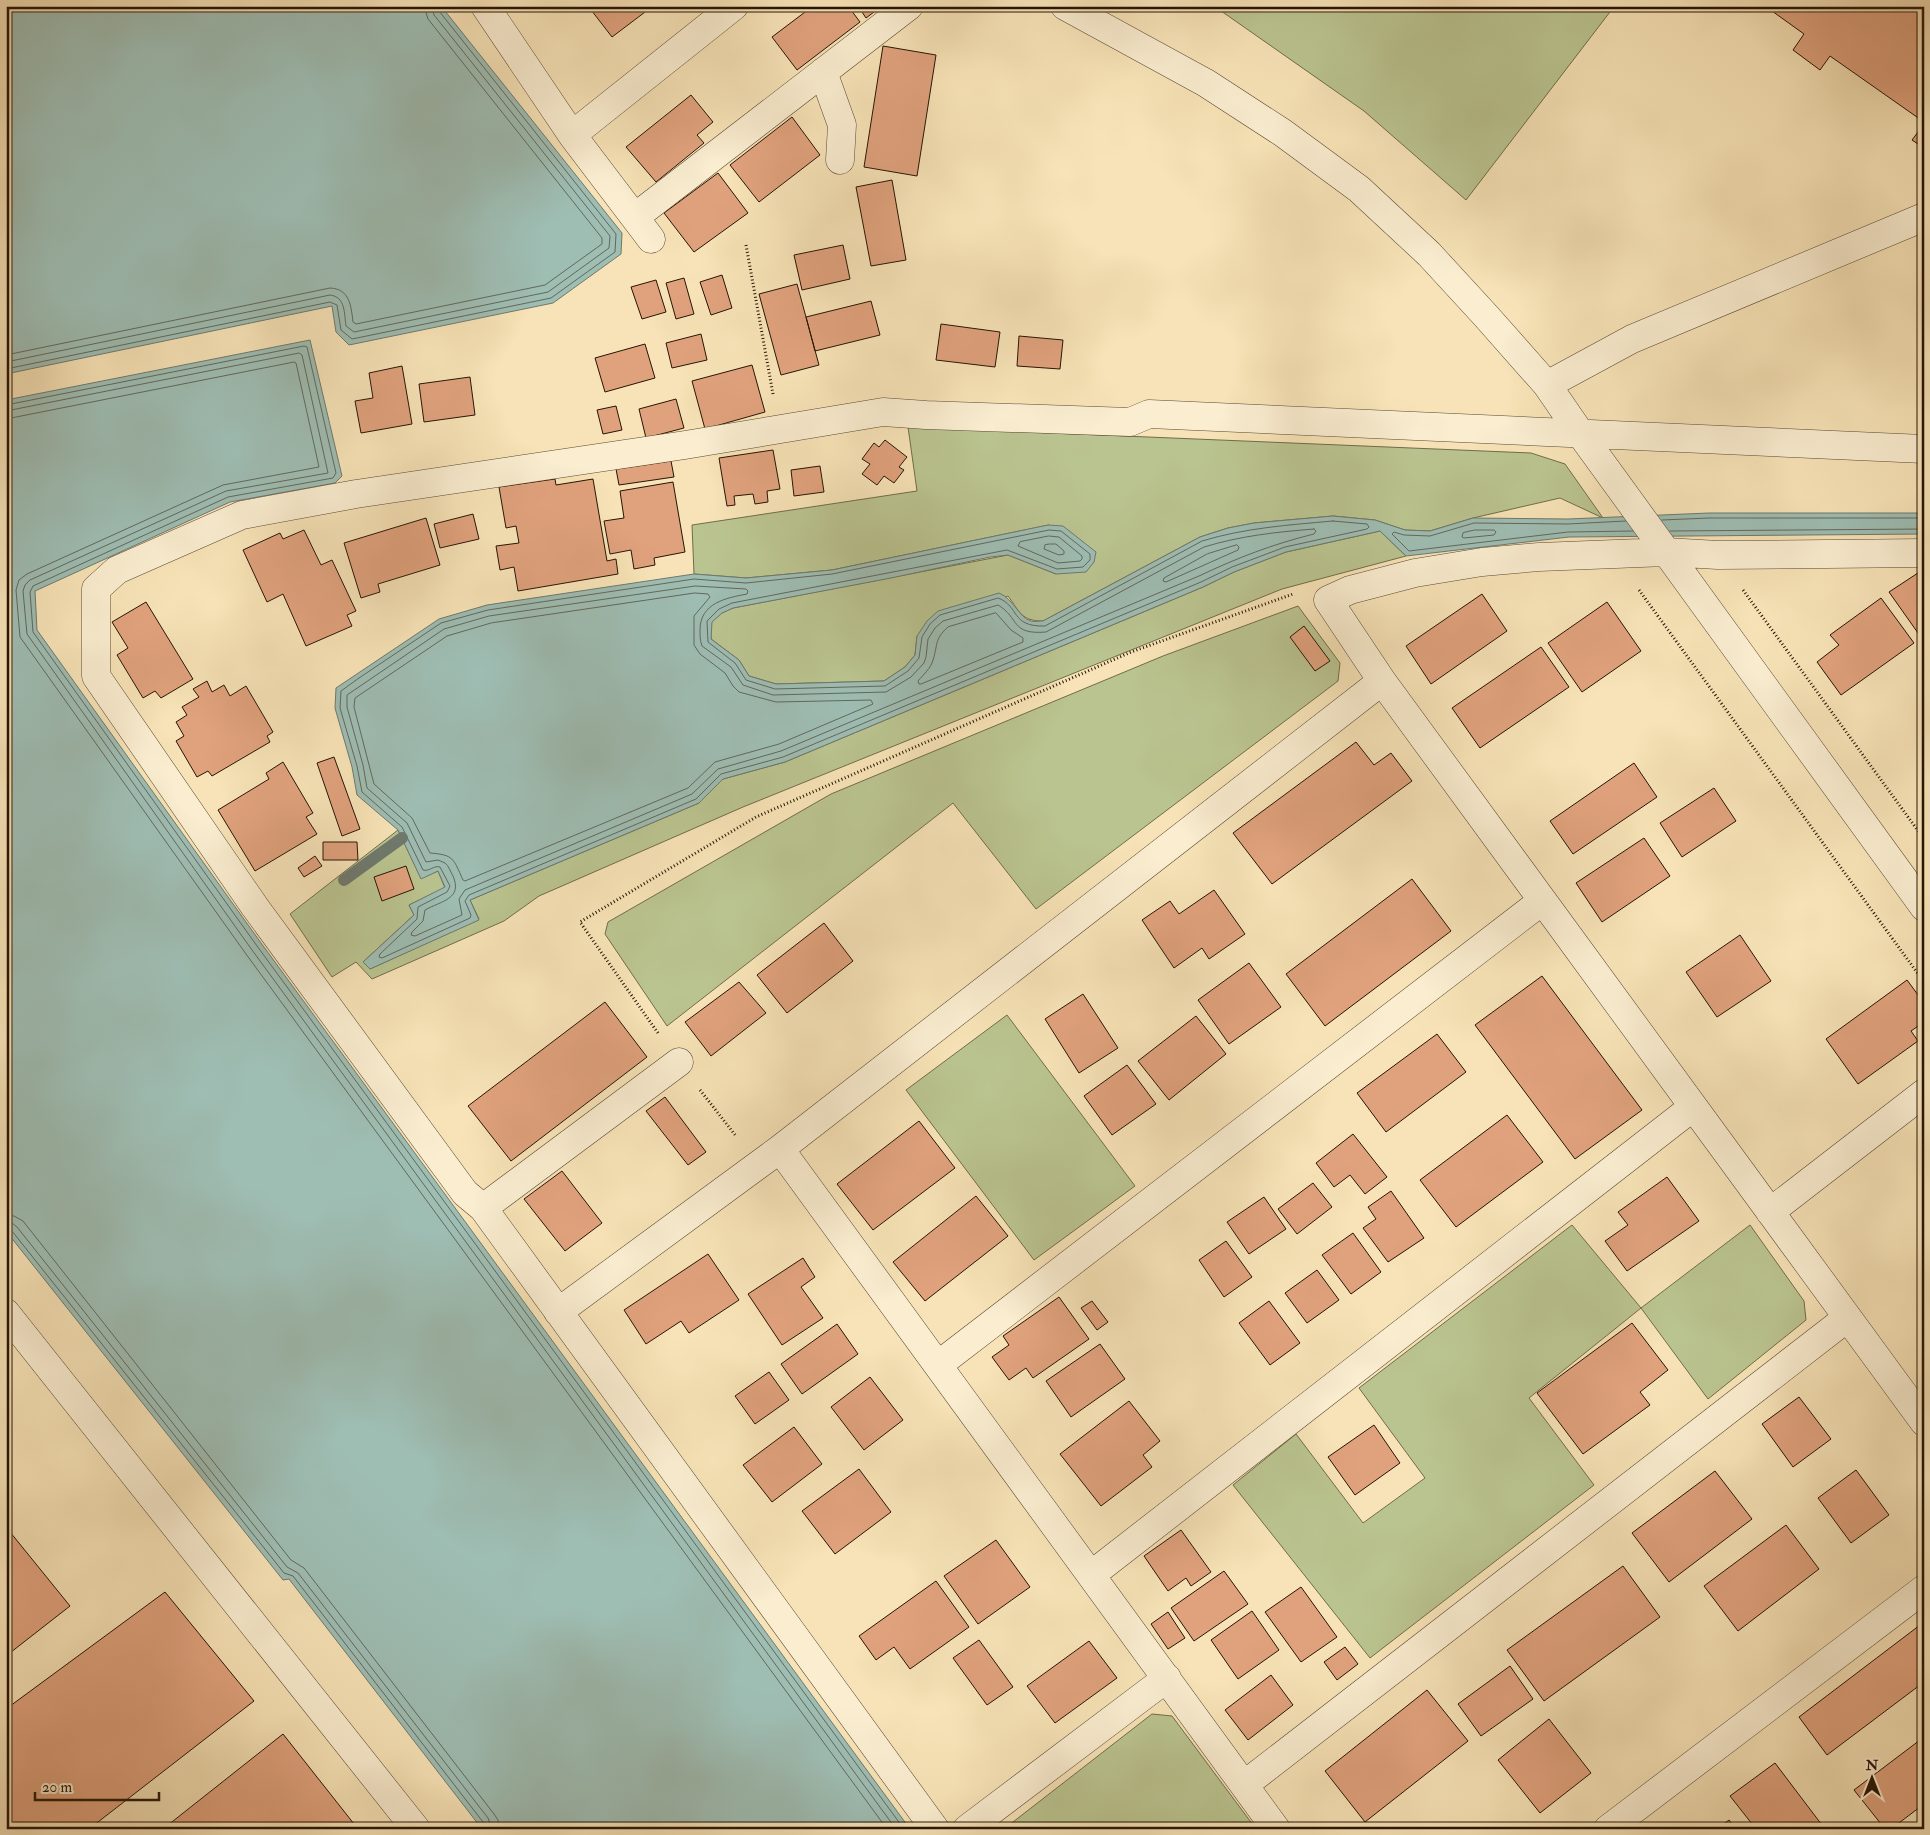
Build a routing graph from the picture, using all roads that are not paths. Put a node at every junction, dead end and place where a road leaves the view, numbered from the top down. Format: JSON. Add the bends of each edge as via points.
{"nodes":[{"id":1,"x":485,"y":6,"type":"edge"},
{"id":2,"x":734,"y":6,"type":"edge"},
{"id":3,"x":909,"y":6,"type":"edge"},
{"id":4,"x":1065,"y":6,"type":"edge"},
{"id":5,"x":823,"y":72,"type":"junction"},
{"id":6,"x":572,"y":135,"type":"junction"},
{"id":7,"x":840,"y":160,"type":"dead end"},
{"id":8,"x":635,"y":217,"type":"junction"},
{"id":9,"x":1924,"y":217,"type":"edge"},
{"id":10,"x":651,"y":239,"type":"dead end"},
{"id":11,"x":1547,"y":385,"type":"junction"},
{"id":12,"x":1580,"y":434,"type":"junction"},
{"id":13,"x":1924,"y":449,"type":"edge"},
{"id":14,"x":1666,"y":552,"type":"junction"},
{"id":15,"x":1924,"y":554,"type":"edge"},
{"id":16,"x":1382,"y":681,"type":"junction"},
{"id":17,"x":1542,"y":900,"type":"junction"},
{"id":18,"x":1924,"y":907,"type":"edge"},
{"id":19,"x":678,"y":1062,"type":"road end"},
{"id":20,"x":1924,"y":1093,"type":"edge"},
{"id":21,"x":1693,"y":1107,"type":"junction"},
{"id":22,"x":780,"y":1149,"type":"junction"},
{"id":23,"x":483,"y":1208,"type":"junction"},
{"id":24,"x":1770,"y":1212,"type":"junction"},
{"id":25,"x":558,"y":1312,"type":"junction"},
{"id":26,"x":6,"y":1313,"type":"edge"},
{"id":27,"x":1847,"y":1318,"type":"junction"},
{"id":28,"x":938,"y":1365,"type":"junction"},
{"id":29,"x":1924,"y":1422,"type":"edge"},
{"id":30,"x":1091,"y":1575,"type":"junction"},
{"id":31,"x":1924,"y":1589,"type":"edge"},
{"id":32,"x":1166,"y":1678,"type":"junction"},
{"id":33,"x":1244,"y":1785,"type":"junction"},
{"id":34,"x":416,"y":1829,"type":"edge"},
{"id":35,"x":936,"y":1829,"type":"edge"},
{"id":36,"x":967,"y":1829,"type":"edge"},
{"id":37,"x":1276,"y":1829,"type":"edge"},
{"id":38,"x":1608,"y":1829,"type":"edge"}],
"edges":[{"from":1,"to":6,"type":"street"},
{"from":2,"to":6,"type":"street"},
{"from":3,"to":5,"type":"street"},
{"from":4,"to":11,"type":"street","via":[[1206,83],[1283,133],[1359,189],[1429,254]]},
{"from":5,"to":7,"type":"street","via":[[842,125]]},
{"from":5,"to":8,"type":"street"},
{"from":6,"to":8,"type":"street"},
{"from":8,"to":10,"type":"street"},
{"from":9,"to":11,"type":"street","via":[[1632,339]]},
{"from":11,"to":12,"type":"street"},
{"from":12,"to":13,"type":"street"},
{"from":12,"to":14,"type":"street"},
{"from":12,"to":23,"type":"street","via":[[1149,414],[1130,422],[883,412],[356,494],[242,515],[117,570],[96,589],[96,676],[255,907],[465,1193]]},
{"from":14,"to":15,"type":"street","via":[[1718,555]]},
{"from":14,"to":16,"type":"street","via":[[1482,562],[1415,573],[1350,590],[1328,600]]},
{"from":14,"to":18,"type":"street"},
{"from":16,"to":17,"type":"street"},
{"from":16,"to":22,"type":"street"},
{"from":17,"to":21,"type":"street"},
{"from":17,"to":28,"type":"street"},
{"from":19,"to":23,"type":"street"},
{"from":20,"to":24,"type":"street"},
{"from":21,"to":24,"type":"street"},
{"from":21,"to":30,"type":"street"},
{"from":22,"to":25,"type":"street"},
{"from":22,"to":28,"type":"street"},
{"from":23,"to":25,"type":"street"},
{"from":24,"to":27,"type":"street"},
{"from":25,"to":35,"type":"street"},
{"from":26,"to":34,"type":"street"},
{"from":27,"to":29,"type":"street"},
{"from":27,"to":33,"type":"street"},
{"from":28,"to":30,"type":"street"},
{"from":30,"to":32,"type":"street"},
{"from":31,"to":38,"type":"street"},
{"from":32,"to":33,"type":"street"},
{"from":32,"to":36,"type":"street"},
{"from":33,"to":37,"type":"street"}]}
